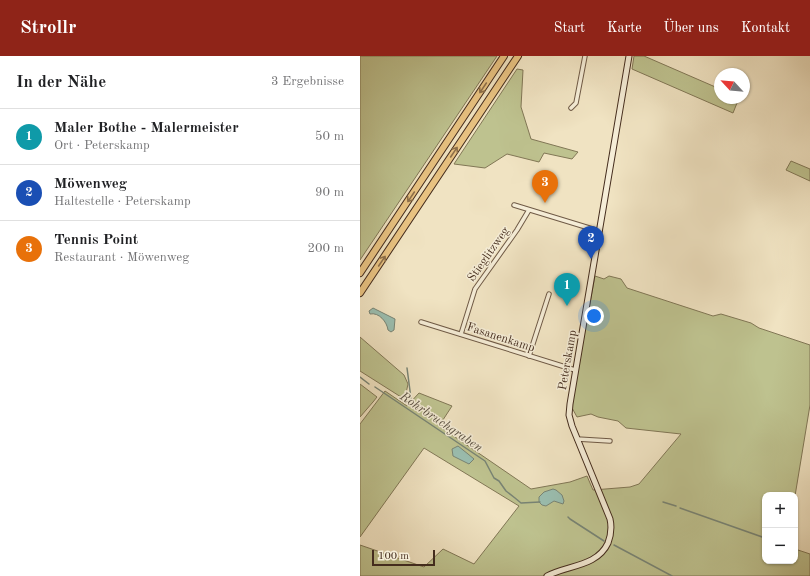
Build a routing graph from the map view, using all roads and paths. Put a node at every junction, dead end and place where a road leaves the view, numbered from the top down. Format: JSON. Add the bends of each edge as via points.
{"nodes":[{"id":1,"x":504,"y":56,"type":"edge"},
{"id":2,"x":518,"y":56,"type":"edge"},
{"id":3,"x":584,"y":56,"type":"edge"},
{"id":4,"x":629,"y":56,"type":"edge"},
{"id":5,"x":571,"y":108,"type":"dead end"},
{"id":6,"x":514,"y":205,"type":"dead end"},
{"id":7,"x":529,"y":210,"type":"junction"},
{"id":8,"x":599,"y":231,"type":"junction"},
{"id":9,"x":360,"y":273,"type":"edge"},
{"id":10,"x":360,"y":293,"type":"edge"},
{"id":11,"x":549,"y":294,"type":"dead end"},
{"id":12,"x":421,"y":322,"type":"dead end"},
{"id":13,"x":461,"y":334,"type":"junction"},
{"id":14,"x":529,"y":356,"type":"junction"},
{"id":15,"x":575,"y":370,"type":"junction"},
{"id":16,"x":577,"y":439,"type":"junction"},
{"id":17,"x":610,"y":441,"type":"dead end"},
{"id":18,"x":547,"y":576,"type":"edge"}],
"edges":[{"from":1,"to":9,"type":"highway","one_way":true},
{"from":10,"to":2,"type":"highway","one_way":true},
{"from":3,"to":5,"type":"street","via":[[576,103]]},
{"from":4,"to":8,"type":"street","name":"Peterskamp"},
{"from":6,"to":7,"type":"street"},
{"from":7,"to":8,"type":"street"},
{"from":7,"to":13,"type":"street","name":"Stieglitzweg","via":[[475,289]]},
{"from":8,"to":15,"type":"street","name":"Peterskamp"},
{"from":11,"to":14,"type":"street"},
{"from":12,"to":13,"type":"street","name":"Fasanenkamp"},
{"from":13,"to":14,"type":"street","name":"Fasanenkamp"},
{"from":14,"to":15,"type":"street","name":"Fasanenkamp"},
{"from":15,"to":16,"type":"street","name":"Peterskamp","via":[[569,415]]},
{"from":16,"to":17,"type":"street"},
{"from":16,"to":18,"type":"street","name":"Peterskamp","via":[[612,527],[609,540],[600,554]]}]}
